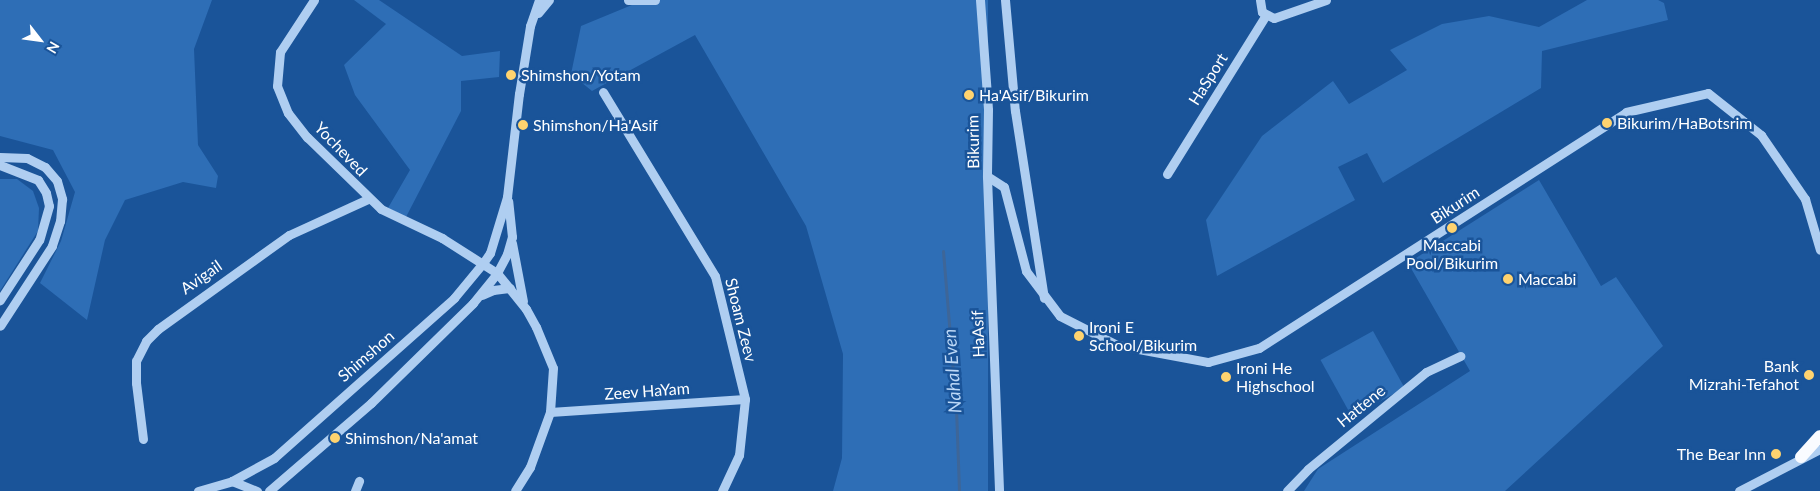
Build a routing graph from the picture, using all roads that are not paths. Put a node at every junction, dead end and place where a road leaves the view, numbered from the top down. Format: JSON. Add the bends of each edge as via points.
{"nodes":[{"id":1,"x":314,"y":0,"type":"edge"},
{"id":2,"x":539,"y":0,"type":"edge"},
{"id":3,"x":549,"y":0,"type":"edge"},
{"id":4,"x":628,"y":0,"type":"edge"},
{"id":5,"x":656,"y":0,"type":"edge"},
{"id":6,"x":980,"y":0,"type":"edge"},
{"id":7,"x":1005,"y":0,"type":"edge"},
{"id":8,"x":1260,"y":0,"type":"edge"},
{"id":9,"x":1326,"y":0,"type":"edge"},
{"id":10,"x":1266,"y":15,"type":"junction"},
{"id":11,"x":530,"y":26,"type":"junction"},
{"id":12,"x":603,"y":92,"type":"dead end"},
{"id":13,"x":0,"y":157,"type":"edge"},
{"id":14,"x":0,"y":165,"type":"edge"},
{"id":15,"x":1167,"y":174,"type":"dead end"},
{"id":16,"x":987,"y":176,"type":"junction"},
{"id":17,"x":368,"y":198,"type":"junction"},
{"id":18,"x":507,"y":198,"type":"junction"},
{"id":19,"x":512,"y":237,"type":"junction"},
{"id":20,"x":1820,"y":250,"type":"edge"},
{"id":21,"x":483,"y":263,"type":"junction"},
{"id":22,"x":497,"y":273,"type":"junction"},
{"id":23,"x":510,"y":288,"type":"junction"},
{"id":24,"x":1044,"y":298,"type":"junction"},
{"id":25,"x":0,"y":300,"type":"edge"},
{"id":26,"x":473,"y":303,"type":"junction"},
{"id":27,"x":526,"y":309,"type":"junction"},
{"id":28,"x":0,"y":326,"type":"edge"},
{"id":29,"x":1461,"y":356,"type":"dead end"},
{"id":30,"x":745,"y":400,"type":"junction"},
{"id":31,"x":550,"y":412,"type":"junction"},
{"id":32,"x":1820,"y":436,"type":"edge"},
{"id":33,"x":143,"y":439,"type":"dead end"},
{"id":34,"x":1820,"y":449,"type":"edge"},
{"id":35,"x":1801,"y":457,"type":"junction"},
{"id":36,"x":232,"y":481,"type":"junction"},
{"id":37,"x":360,"y":481,"type":"dead end"},
{"id":38,"x":198,"y":491,"type":"edge"},
{"id":39,"x":257,"y":491,"type":"edge"},
{"id":40,"x":269,"y":491,"type":"edge"},
{"id":41,"x":355,"y":491,"type":"edge"},
{"id":42,"x":516,"y":491,"type":"edge"},
{"id":43,"x":722,"y":491,"type":"edge"},
{"id":44,"x":999,"y":491,"type":"edge"},
{"id":45,"x":1288,"y":491,"type":"edge"},
{"id":46,"x":1740,"y":491,"type":"edge"}],
"edges":[{"from":1,"to":17,"type":"street","name":"Yocheved","via":[[280,52],[277,86],[288,113],[307,137]]},
{"from":2,"to":11,"type":"street","name":"Shimshon"},
{"from":3,"to":11,"type":"street"},
{"from":4,"to":5,"type":"street"},
{"from":6,"to":16,"type":"street","name":"Bikurim","via":[[988,110]]},
{"from":7,"to":24,"type":"street","via":[[1015,111]]},
{"from":8,"to":10,"type":"street"},
{"from":9,"to":10,"type":"street","via":[[1284,16],[1274,18]]},
{"from":10,"to":15,"type":"street","name":"HaSport"},
{"from":11,"to":18,"type":"street","name":"Shimshon"},
{"from":12,"to":30,"type":"street","name":"Shoam Zeev","via":[[714,276]]},
{"from":13,"to":28,"type":"street","via":[[27,158],[45,167],[56,181],[62,199],[60,221],[52,246]]},
{"from":14,"to":25,"type":"street","via":[[38,180],[49,206],[39,240]]},
{"from":16,"to":24,"type":"street","name":"Bikurim","via":[[1004,188],[1026,271]]},
{"from":16,"to":44,"type":"street","name":"HaAsif"},
{"from":17,"to":21,"type":"street","name":"Yocheved","via":[[381,209],[442,238]]},
{"from":17,"to":33,"type":"street","name":"Avigail","via":[[289,234],[146,341],[136,361]]},
{"from":18,"to":19,"type":"street","name":"Shimshon"},
{"from":18,"to":21,"type":"street","name":"Shimshon","via":[[490,253]]},
{"from":19,"to":22,"type":"street","name":"Shimshon"},
{"from":19,"to":27,"type":"street","via":[[518,286]]},
{"from":20,"to":24,"type":"street","name":"Bikurim","via":[[1805,199],[1761,135],[1708,93],[1626,112],[1259,348],[1208,362],[1135,350],[1070,324]]},
{"from":21,"to":22,"type":"street","name":"Yocheved"},
{"from":21,"to":36,"type":"street","name":"Shimshon","via":[[454,298],[274,458]]},
{"from":22,"to":23,"type":"street","name":"Yocheved"},
{"from":22,"to":26,"type":"street","name":"Shimshon"},
{"from":23,"to":26,"type":"street","via":[[493,290]]},
{"from":23,"to":27,"type":"street","name":"Yocheved"},
{"from":26,"to":40,"type":"street","name":"Shimshon","via":[[371,403]]},
{"from":27,"to":31,"type":"street","via":[[553,368]]},
{"from":29,"to":45,"type":"street","name":"Hattene","via":[[1426,372],[1308,469]]},
{"from":30,"to":31,"type":"street","name":"Zeev HaYam"},
{"from":30,"to":43,"type":"street","name":"Shoam Zeev","via":[[740,455]]},
{"from":31,"to":42,"type":"street","via":[[530,467]]},
{"from":32,"to":35,"type":"main road"},
{"from":34,"to":35,"type":"street"},
{"from":35,"to":46,"type":"street"},
{"from":36,"to":38,"type":"street","name":"Shimshon"},
{"from":36,"to":39,"type":"street"},
{"from":37,"to":41,"type":"street"}]}
